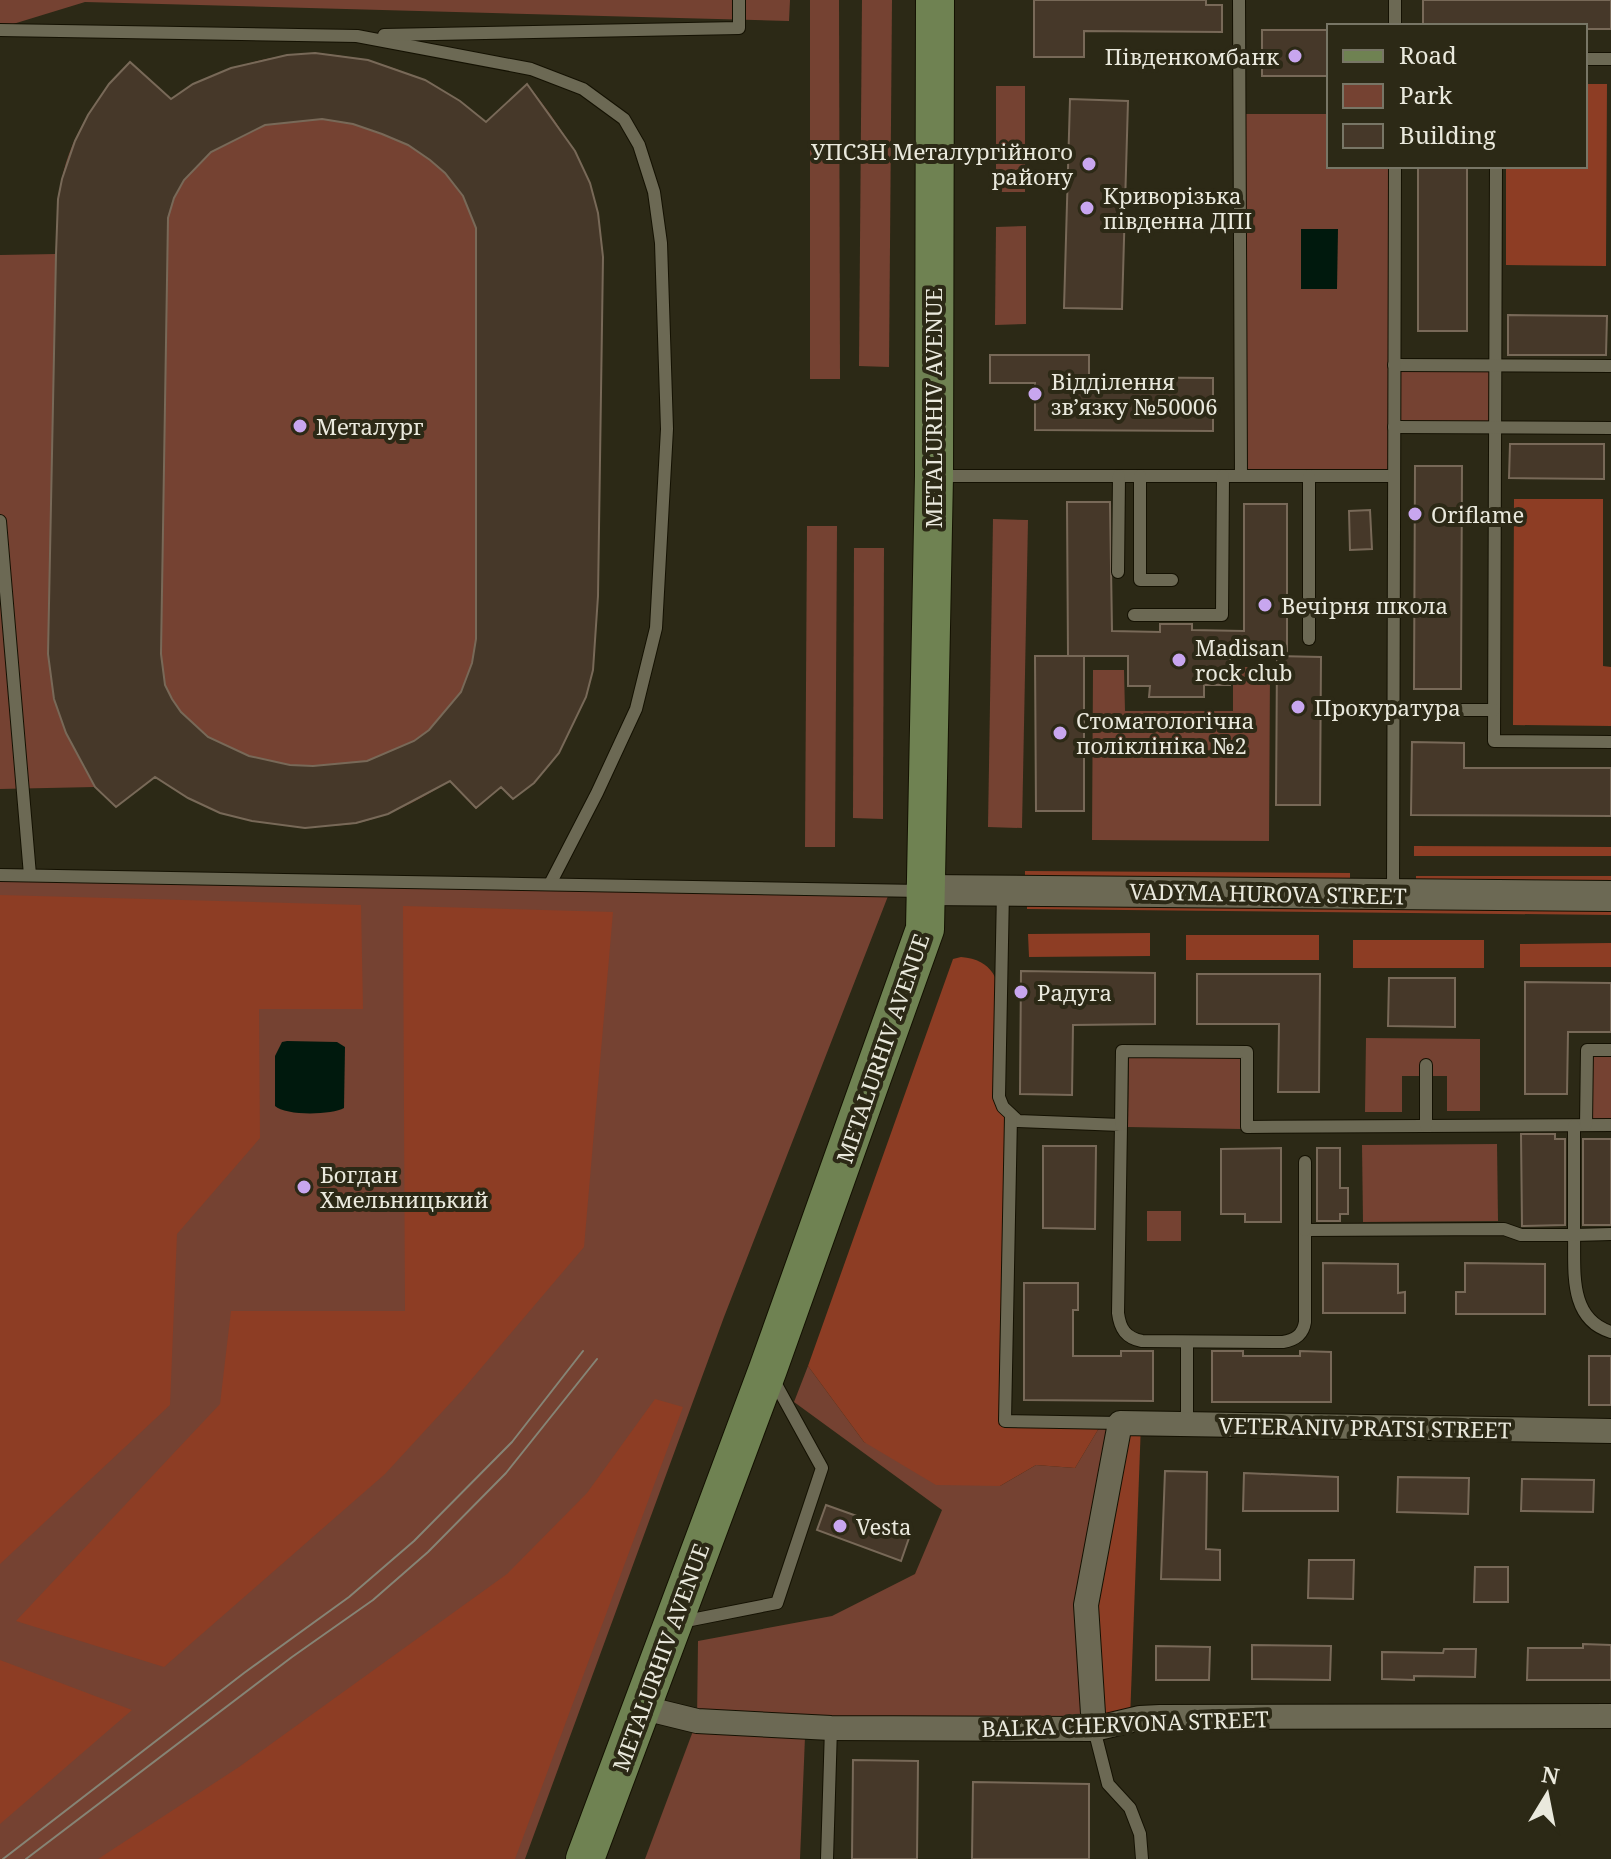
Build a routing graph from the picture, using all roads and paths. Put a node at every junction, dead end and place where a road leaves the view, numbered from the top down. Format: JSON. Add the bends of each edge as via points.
{"nodes":[{"id":1,"x":739,"y":0,"type":"edge"},
{"id":2,"x":935,"y":0,"type":"edge"},
{"id":3,"x":1239,"y":0,"type":"edge"},
{"id":4,"x":1395,"y":0,"type":"edge"},
{"id":5,"x":1395,"y":24,"type":"edge"},
{"id":6,"x":0,"y":30,"type":"edge"},
{"id":7,"x":357,"y":36,"type":"junction"},
{"id":8,"x":1587,"y":59,"type":"edge"},
{"id":9,"x":1611,"y":59,"type":"edge"},
{"id":10,"x":1395,"y":168,"type":"edge"},
{"id":11,"x":1496,"y":168,"type":"edge"},
{"id":12,"x":1394,"y":365,"type":"junction"},
{"id":13,"x":1495,"y":365,"type":"junction"},
{"id":14,"x":1611,"y":366,"type":"edge"},
{"id":15,"x":1394,"y":427,"type":"junction"},
{"id":16,"x":1495,"y":428,"type":"junction"},
{"id":17,"x":1611,"y":428,"type":"edge"},
{"id":18,"x":934,"y":476,"type":"junction"},
{"id":19,"x":1119,"y":476,"type":"junction"},
{"id":20,"x":1140,"y":476,"type":"junction"},
{"id":21,"x":1223,"y":476,"type":"junction"},
{"id":22,"x":1241,"y":476,"type":"junction"},
{"id":23,"x":1309,"y":476,"type":"junction"},
{"id":24,"x":1394,"y":476,"type":"junction"},
{"id":25,"x":0,"y":521,"type":"edge"},
{"id":26,"x":1118,"y":572,"type":"dead end"},
{"id":27,"x":1172,"y":580,"type":"dead end"},
{"id":28,"x":1134,"y":615,"type":"dead end"},
{"id":29,"x":1309,"y":639,"type":"dead end"},
{"id":30,"x":1393,"y":710,"type":"junction"},
{"id":31,"x":1494,"y":710,"type":"junction"},
{"id":32,"x":1611,"y":742,"type":"edge"},
{"id":33,"x":0,"y":875,"type":"edge"},
{"id":34,"x":30,"y":875,"type":"junction"},
{"id":35,"x":550,"y":884,"type":"junction"},
{"id":36,"x":925,"y":890,"type":"junction"},
{"id":37,"x":1003,"y":891,"type":"junction"},
{"id":38,"x":1393,"y":895,"type":"junction"},
{"id":39,"x":1611,"y":896,"type":"edge"},
{"id":40,"x":1611,"y":1050,"type":"edge"},
{"id":41,"x":1426,"y":1065,"type":"dead end"},
{"id":42,"x":1011,"y":1116,"type":"junction"},
{"id":43,"x":1121,"y":1125,"type":"junction"},
{"id":44,"x":1611,"y":1125,"type":"edge"},
{"id":45,"x":1426,"y":1126,"type":"junction"},
{"id":46,"x":1580,"y":1126,"type":"junction"},
{"id":47,"x":1305,"y":1162,"type":"dead end"},
{"id":48,"x":1305,"y":1230,"type":"junction"},
{"id":49,"x":1611,"y":1234,"type":"edge"},
{"id":50,"x":1574,"y":1235,"type":"junction"},
{"id":51,"x":1611,"y":1332,"type":"edge"},
{"id":52,"x":1187,"y":1342,"type":"junction"},
{"id":53,"x":768,"y":1369,"type":"junction"},
{"id":54,"x":1120,"y":1423,"type":"junction"},
{"id":55,"x":1187,"y":1424,"type":"junction"},
{"id":56,"x":1611,"y":1431,"type":"edge"},
{"id":57,"x":671,"y":1624,"type":"junction"},
{"id":58,"x":640,"y":1707,"type":"junction"},
{"id":59,"x":1611,"y":1716,"type":"edge"},
{"id":60,"x":831,"y":1728,"type":"junction"},
{"id":61,"x":1094,"y":1729,"type":"junction"},
{"id":62,"x":585,"y":1859,"type":"edge"},
{"id":63,"x":827,"y":1859,"type":"edge"},
{"id":64,"x":1142,"y":1859,"type":"edge"}],
"edges":[{"from":1,"to":7,"type":"lane","via":[[739,28]]},
{"from":2,"to":18,"type":"main road","name":"METALURHIV AVENUE"},
{"from":3,"to":22,"type":"lane"},
{"from":4,"to":5,"type":"lane"},
{"from":6,"to":7,"type":"lane"},
{"from":7,"to":35,"type":"lane","via":[[531,69],[583,89],[624,119],[654,192],[661,243],[667,429],[656,628],[636,709]]},
{"from":8,"to":9,"type":"lane"},
{"from":10,"to":12,"type":"lane"},
{"from":11,"to":13,"type":"lane"},
{"from":12,"to":13,"type":"lane"},
{"from":12,"to":15,"type":"lane"},
{"from":13,"to":14,"type":"lane"},
{"from":13,"to":16,"type":"lane"},
{"from":15,"to":16,"type":"lane"},
{"from":15,"to":24,"type":"lane"},
{"from":16,"to":17,"type":"lane"},
{"from":16,"to":31,"type":"lane"},
{"from":18,"to":19,"type":"lane"},
{"from":18,"to":36,"type":"main road","name":"METALURHIV AVENUE"},
{"from":19,"to":20,"type":"lane"},
{"from":19,"to":26,"type":"lane"},
{"from":20,"to":21,"type":"lane"},
{"from":20,"to":27,"type":"lane","via":[[1140,580]]},
{"from":21,"to":22,"type":"lane"},
{"from":21,"to":28,"type":"lane","via":[[1222,615]]},
{"from":22,"to":23,"type":"lane"},
{"from":23,"to":24,"type":"lane"},
{"from":23,"to":29,"type":"lane"},
{"from":24,"to":30,"type":"lane"},
{"from":25,"to":34,"type":"lane"},
{"from":30,"to":31,"type":"lane"},
{"from":30,"to":38,"type":"lane"},
{"from":31,"to":32,"type":"lane","via":[[1494,741]]},
{"from":33,"to":34,"type":"lane"},
{"from":34,"to":35,"type":"lane"},
{"from":35,"to":36,"type":"lane"},
{"from":36,"to":37,"type":"street","name":"VADYMA HUROVA STREET"},
{"from":36,"to":53,"type":"main road","name":"METALURHIV AVENUE","via":[[925,929]]},
{"from":37,"to":38,"type":"street","name":"VADYMA HUROVA STREET"},
{"from":37,"to":42,"type":"lane","via":[[997,1086]]},
{"from":38,"to":39,"type":"street","name":"VADYMA HUROVA STREET"},
{"from":40,"to":46,"type":"lane","via":[[1587,1050]]},
{"from":41,"to":45,"type":"lane"},
{"from":42,"to":43,"type":"lane","via":[[1018,1121]]},
{"from":42,"to":54,"type":"lane","via":[[1005,1421]]},
{"from":43,"to":45,"type":"lane","via":[[1122,1051],[1174,1051],[1247,1052],[1247,1127]]},
{"from":43,"to":52,"type":"lane","via":[[1119,1323],[1132,1339]]},
{"from":44,"to":46,"type":"lane"},
{"from":45,"to":46,"type":"lane"},
{"from":46,"to":50,"type":"lane"},
{"from":47,"to":48,"type":"lane"},
{"from":48,"to":50,"type":"lane","via":[[1504,1229],[1521,1235]]},
{"from":48,"to":52,"type":"lane","via":[[1305,1322],[1298,1337],[1283,1342]]},
{"from":49,"to":50,"type":"lane"},
{"from":50,"to":51,"type":"lane","via":[[1576,1295],[1585,1314]]},
{"from":52,"to":55,"type":"lane"},
{"from":53,"to":57,"type":"main road","name":"METALURHIV AVENUE"},
{"from":53,"to":57,"type":"lane","via":[[822,1468],[777,1603]]},
{"from":54,"to":55,"type":"street","name":"VETERANIV PRATSI STREET"},
{"from":54,"to":61,"type":"street","via":[[1086,1605]]},
{"from":55,"to":56,"type":"street","name":"VETERANIV PRATSI STREET"},
{"from":57,"to":58,"type":"main road","name":"METALURHIV AVENUE"},
{"from":58,"to":60,"type":"street","name":"BALKA CHERVONA STREET","via":[[697,1721]]},
{"from":58,"to":62,"type":"main road","name":"METALURHIV AVENUE"},
{"from":59,"to":61,"type":"street","name":"BALKA CHERVONA STREET","via":[[1160,1717]]},
{"from":60,"to":61,"type":"street","name":"BALKA CHERVONA STREET"},
{"from":60,"to":63,"type":"lane"},
{"from":61,"to":64,"type":"lane","via":[[1108,1784],[1130,1808],[1140,1834]]}]}
